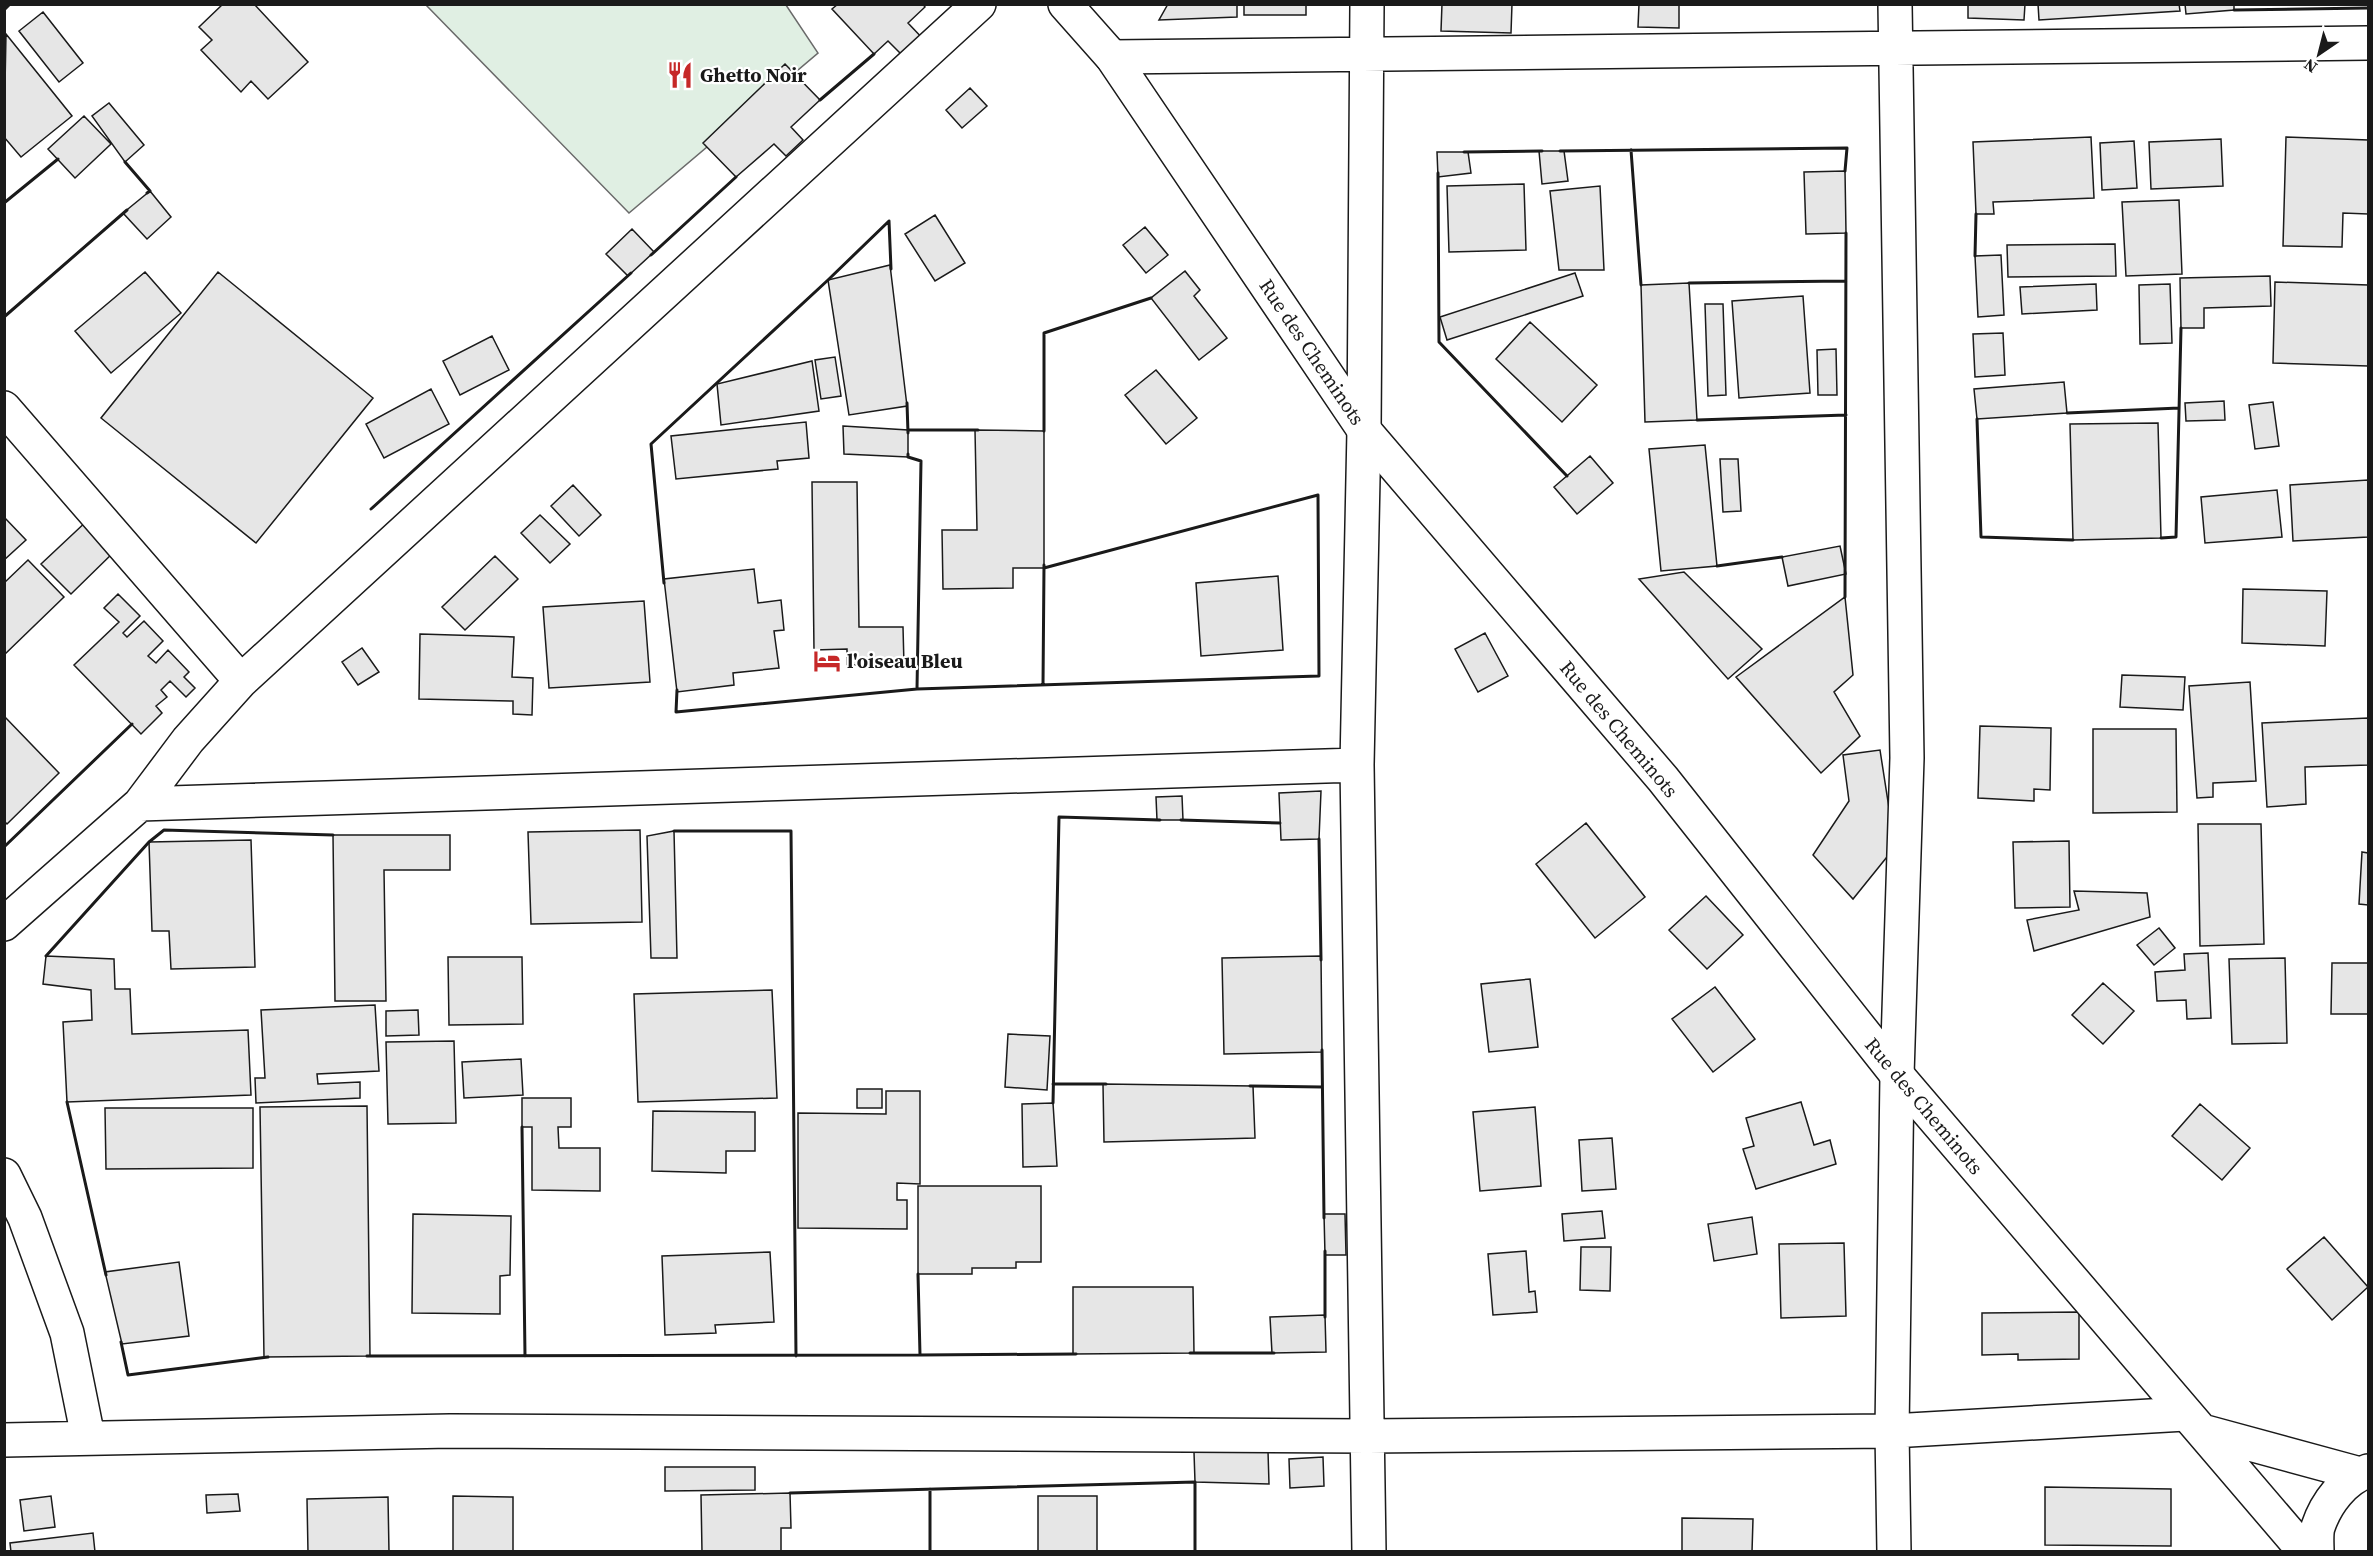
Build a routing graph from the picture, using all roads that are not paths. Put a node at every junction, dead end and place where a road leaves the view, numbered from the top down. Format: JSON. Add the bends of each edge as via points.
{"nodes":[{"id":1,"x":979,"y":4,"type":"edge"},
{"id":2,"x":1065,"y":4,"type":"edge"},
{"id":3,"x":1367,"y":4,"type":"edge"},
{"id":4,"x":1895,"y":4,"type":"edge"},
{"id":5,"x":2368,"y":43,"type":"edge"},
{"id":6,"x":1896,"y":48,"type":"junction"},
{"id":7,"x":1368,"y":54,"type":"junction"},
{"id":8,"x":1112,"y":57,"type":"junction"},
{"id":9,"x":4,"y":408,"type":"edge"},
{"id":10,"x":1364,"y":430,"type":"junction"},
{"id":11,"x":241,"y":681,"type":"junction"},
{"id":12,"x":1357,"y":765,"type":"junction"},
{"id":13,"x":140,"y":804,"type":"junction"},
{"id":14,"x":4,"y":924,"type":"edge"},
{"id":15,"x":1897,"y":1076,"type":"junction"},
{"id":16,"x":4,"y":1175,"type":"edge"},
{"id":17,"x":2193,"y":1422,"type":"junction"},
{"id":18,"x":1892,"y":1431,"type":"junction"},
{"id":19,"x":1368,"y":1436,"type":"junction"},
{"id":20,"x":88,"y":1437,"type":"junction"},
{"id":21,"x":4,"y":1440,"type":"edge"},
{"id":22,"x":2364,"y":1472,"type":"edge"},
{"id":23,"x":1369,"y":1551,"type":"edge"},
{"id":24,"x":1894,"y":1551,"type":"edge"},
{"id":25,"x":2305,"y":1551,"type":"edge"},
{"id":26,"x":2317,"y":1551,"type":"edge"}],
"edges":[{"from":1,"to":11,"type":"street"},
{"from":2,"to":8,"type":"street","name":"Rue des Cheminots"},
{"from":3,"to":7,"type":"street"},
{"from":4,"to":6,"type":"street"},
{"from":5,"to":6,"type":"street"},
{"from":6,"to":7,"type":"street"},
{"from":6,"to":15,"type":"street","via":[[1907,758]]},
{"from":7,"to":8,"type":"street"},
{"from":7,"to":10,"type":"street"},
{"from":8,"to":10,"type":"street","name":"Rue des Cheminots"},
{"from":9,"to":11,"type":"street"},
{"from":10,"to":12,"type":"street"},
{"from":10,"to":15,"type":"street","name":"Rue des Cheminots","via":[[1663,779]]},
{"from":11,"to":13,"type":"street","via":[[188,740]]},
{"from":12,"to":13,"type":"street"},
{"from":12,"to":19,"type":"street"},
{"from":13,"to":14,"type":"street"},
{"from":15,"to":17,"type":"street","name":"Rue des Cheminots"},
{"from":15,"to":18,"type":"street"},
{"from":16,"to":20,"type":"street","via":[[25,1218],[67,1334]]},
{"from":17,"to":18,"type":"street"},
{"from":17,"to":22,"type":"street"},
{"from":17,"to":25,"type":"street","name":"Rue des Cheminots"},
{"from":18,"to":19,"type":"street"},
{"from":18,"to":24,"type":"street"},
{"from":19,"to":20,"type":"street","via":[[450,1431]]},
{"from":19,"to":23,"type":"street"},
{"from":20,"to":21,"type":"street"},
{"from":22,"to":26,"type":"street","via":[[2333,1496],[2317,1529]]}]}
